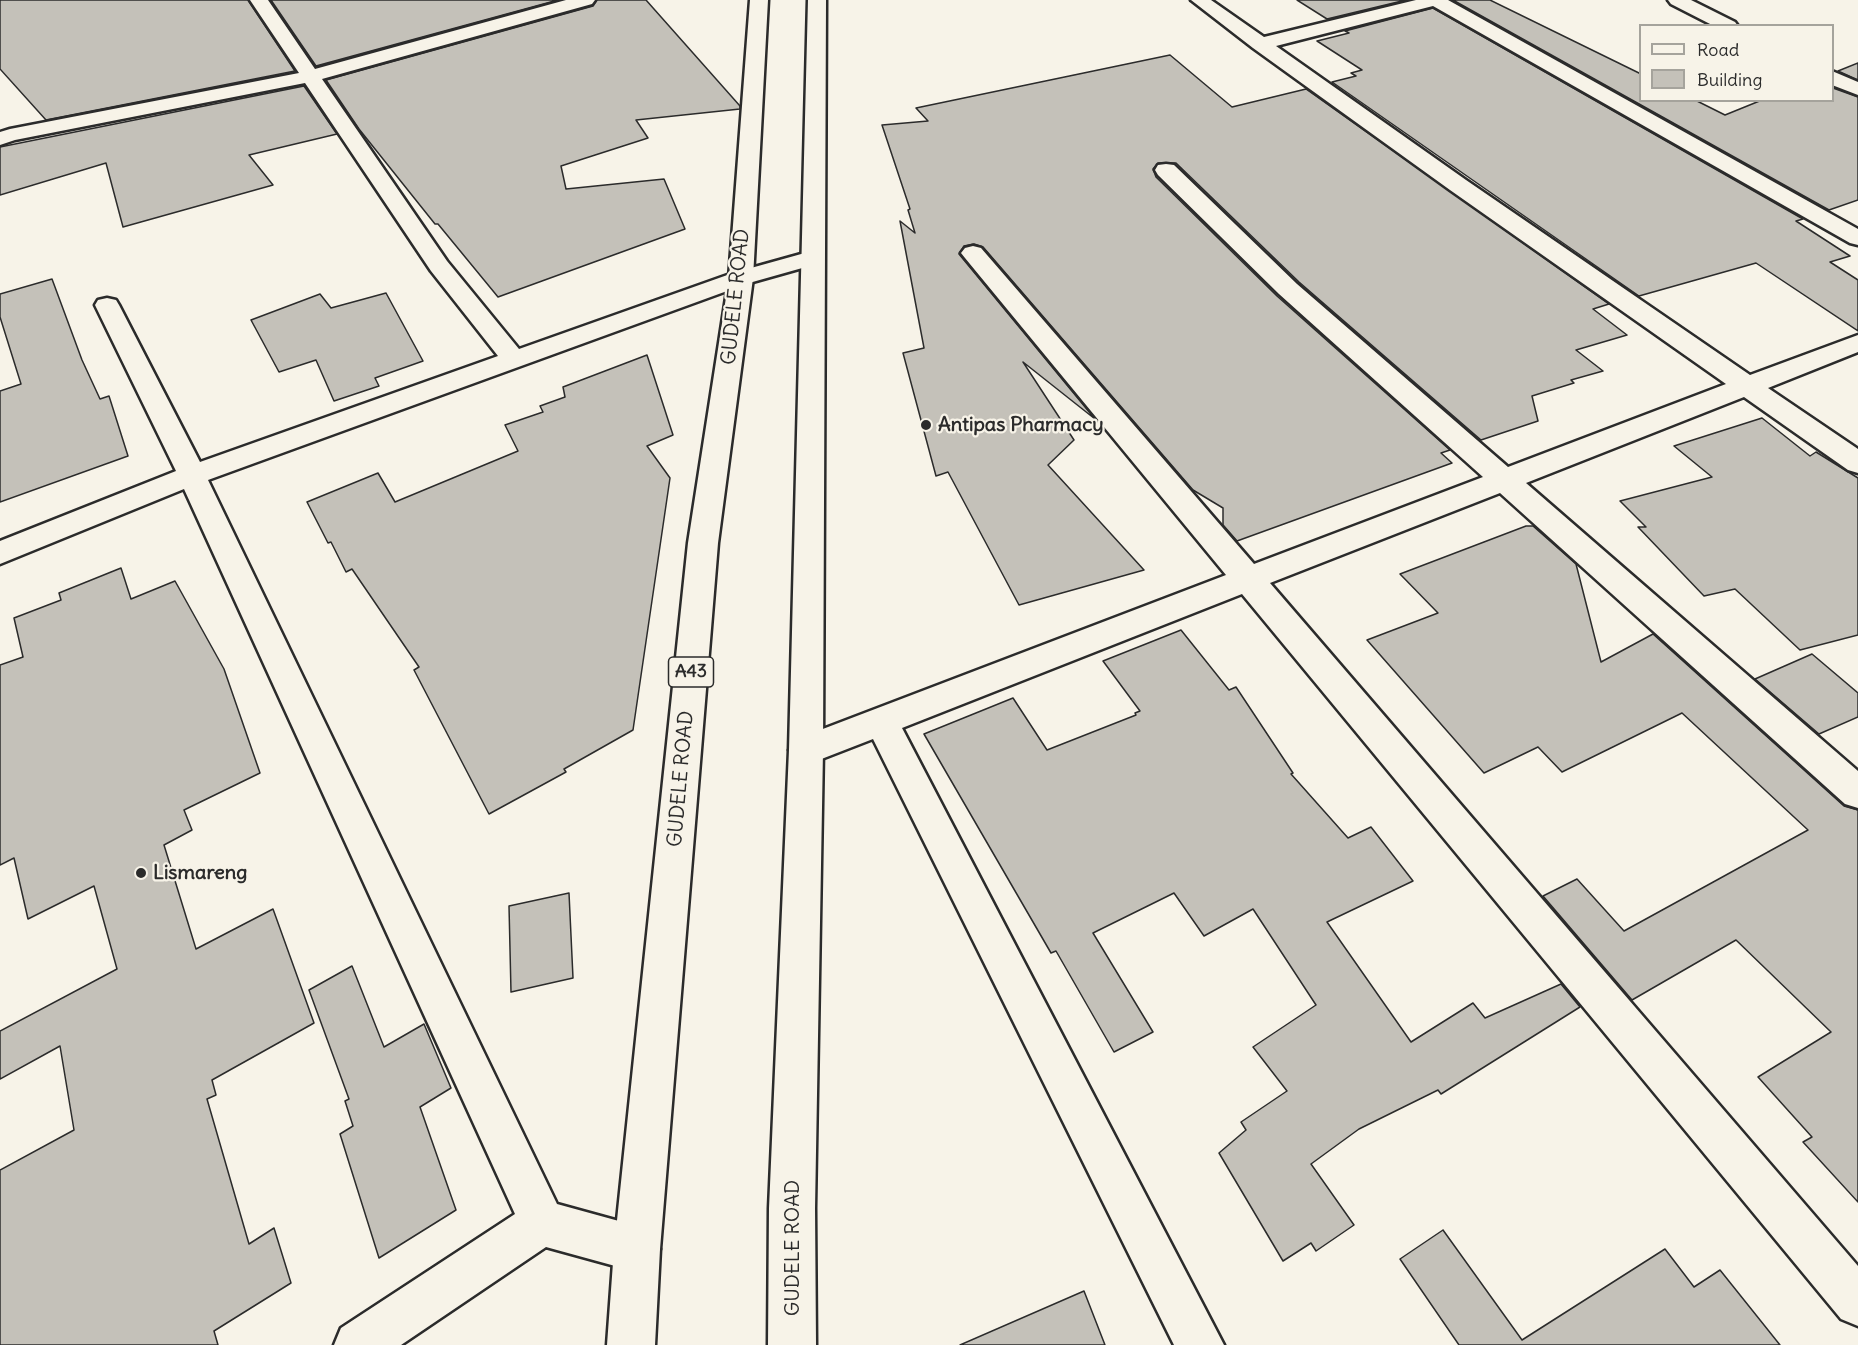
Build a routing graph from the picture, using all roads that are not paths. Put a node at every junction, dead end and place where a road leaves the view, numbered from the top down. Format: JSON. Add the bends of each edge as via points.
{"nodes":[{"id":1,"x":259,"y":0,"type":"edge"},
{"id":2,"x":516,"y":0,"type":"edge"},
{"id":3,"x":586,"y":0,"type":"edge"},
{"id":4,"x":759,"y":0,"type":"edge"},
{"id":5,"x":817,"y":0,"type":"edge"},
{"id":6,"x":1200,"y":0,"type":"edge"},
{"id":7,"x":1436,"y":0,"type":"edge"},
{"id":8,"x":1677,"y":0,"type":"edge"},
{"id":9,"x":530,"y":15,"type":"junction"},
{"id":10,"x":1725,"y":24,"type":"edge"},
{"id":11,"x":1260,"y":44,"type":"junction"},
{"id":12,"x":312,"y":76,"type":"junction"},
{"id":13,"x":1834,"y":77,"type":"edge"},
{"id":14,"x":1858,"y":89,"type":"edge"},
{"id":15,"x":5,"y":131,"type":"edge"},
{"id":16,"x":1166,"y":170,"type":"dead end"},
{"id":17,"x":1858,"y":238,"type":"edge"},
{"id":18,"x":973,"y":253,"type":"dead end"},
{"id":19,"x":812,"y":258,"type":"junction"},
{"id":20,"x":741,"y":278,"type":"junction"},
{"id":21,"x":106,"y":304,"type":"dead end"},
{"id":22,"x":1858,"y":343,"type":"edge"},
{"id":23,"x":514,"y":360,"type":"junction"},
{"id":24,"x":1747,"y":386,"type":"junction"},
{"id":25,"x":1858,"y":463,"type":"edge"},
{"id":26,"x":192,"y":475,"type":"junction"},
{"id":27,"x":1503,"y":480,"type":"junction"},
{"id":28,"x":0,"y":553,"type":"edge"},
{"id":29,"x":1247,"y":579,"type":"junction"},
{"id":30,"x":881,"y":722,"type":"junction"},
{"id":31,"x":806,"y":750,"type":"junction"},
{"id":32,"x":1858,"y":793,"type":"edge"},
{"id":33,"x":542,"y":1223,"type":"junction"},
{"id":34,"x":637,"y":1250,"type":"junction"},
{"id":35,"x":1858,"y":1302,"type":"edge"},
{"id":36,"x":358,"y":1345,"type":"edge"},
{"id":37,"x":631,"y":1345,"type":"edge"},
{"id":38,"x":792,"y":1345,"type":"edge"},
{"id":39,"x":1200,"y":1345,"type":"edge"}],
"edges":[{"from":1,"to":12,"type":"main road"},
{"from":2,"to":9,"type":"main road"},
{"from":3,"to":9,"type":"main road"},
{"from":4,"to":20,"type":"main road","name":"GUDELE ROAD","number":"A43"},
{"from":5,"to":19,"type":"main road","name":"GUDELE ROAD"},
{"from":6,"to":11,"type":"main road"},
{"from":7,"to":11,"type":"main road"},
{"from":7,"to":17,"type":"main road"},
{"from":8,"to":10,"type":"main road"},
{"from":9,"to":12,"type":"main road"},
{"from":11,"to":24,"type":"main road"},
{"from":12,"to":15,"type":"main road"},
{"from":12,"to":23,"type":"main road","via":[[439,266]]},
{"from":13,"to":14,"type":"main road"},
{"from":16,"to":27,"type":"main road","via":[[1288,289]]},
{"from":18,"to":29,"type":"main road"},
{"from":19,"to":20,"type":"main road"},
{"from":19,"to":31,"type":"main road","name":"GUDELE ROAD"},
{"from":20,"to":23,"type":"main road"},
{"from":20,"to":34,"type":"main road","name":"GUDELE ROAD","number":"A43","via":[[703,543]]},
{"from":21,"to":26,"type":"main road"},
{"from":22,"to":24,"type":"main road"},
{"from":23,"to":26,"type":"main road"},
{"from":24,"to":25,"type":"main road"},
{"from":24,"to":27,"type":"main road"},
{"from":26,"to":28,"type":"main road"},
{"from":26,"to":33,"type":"main road"},
{"from":27,"to":29,"type":"main road"},
{"from":27,"to":32,"type":"main road"},
{"from":29,"to":30,"type":"main road"},
{"from":29,"to":35,"type":"main road"},
{"from":30,"to":31,"type":"main road"},
{"from":30,"to":39,"type":"main road"},
{"from":31,"to":38,"type":"main road","name":"GUDELE ROAD","via":[[792,1208]]},
{"from":33,"to":34,"type":"main road"},
{"from":33,"to":36,"type":"main road"},
{"from":34,"to":37,"type":"main road","name":"GUDELE ROAD","number":"A43"}]}
